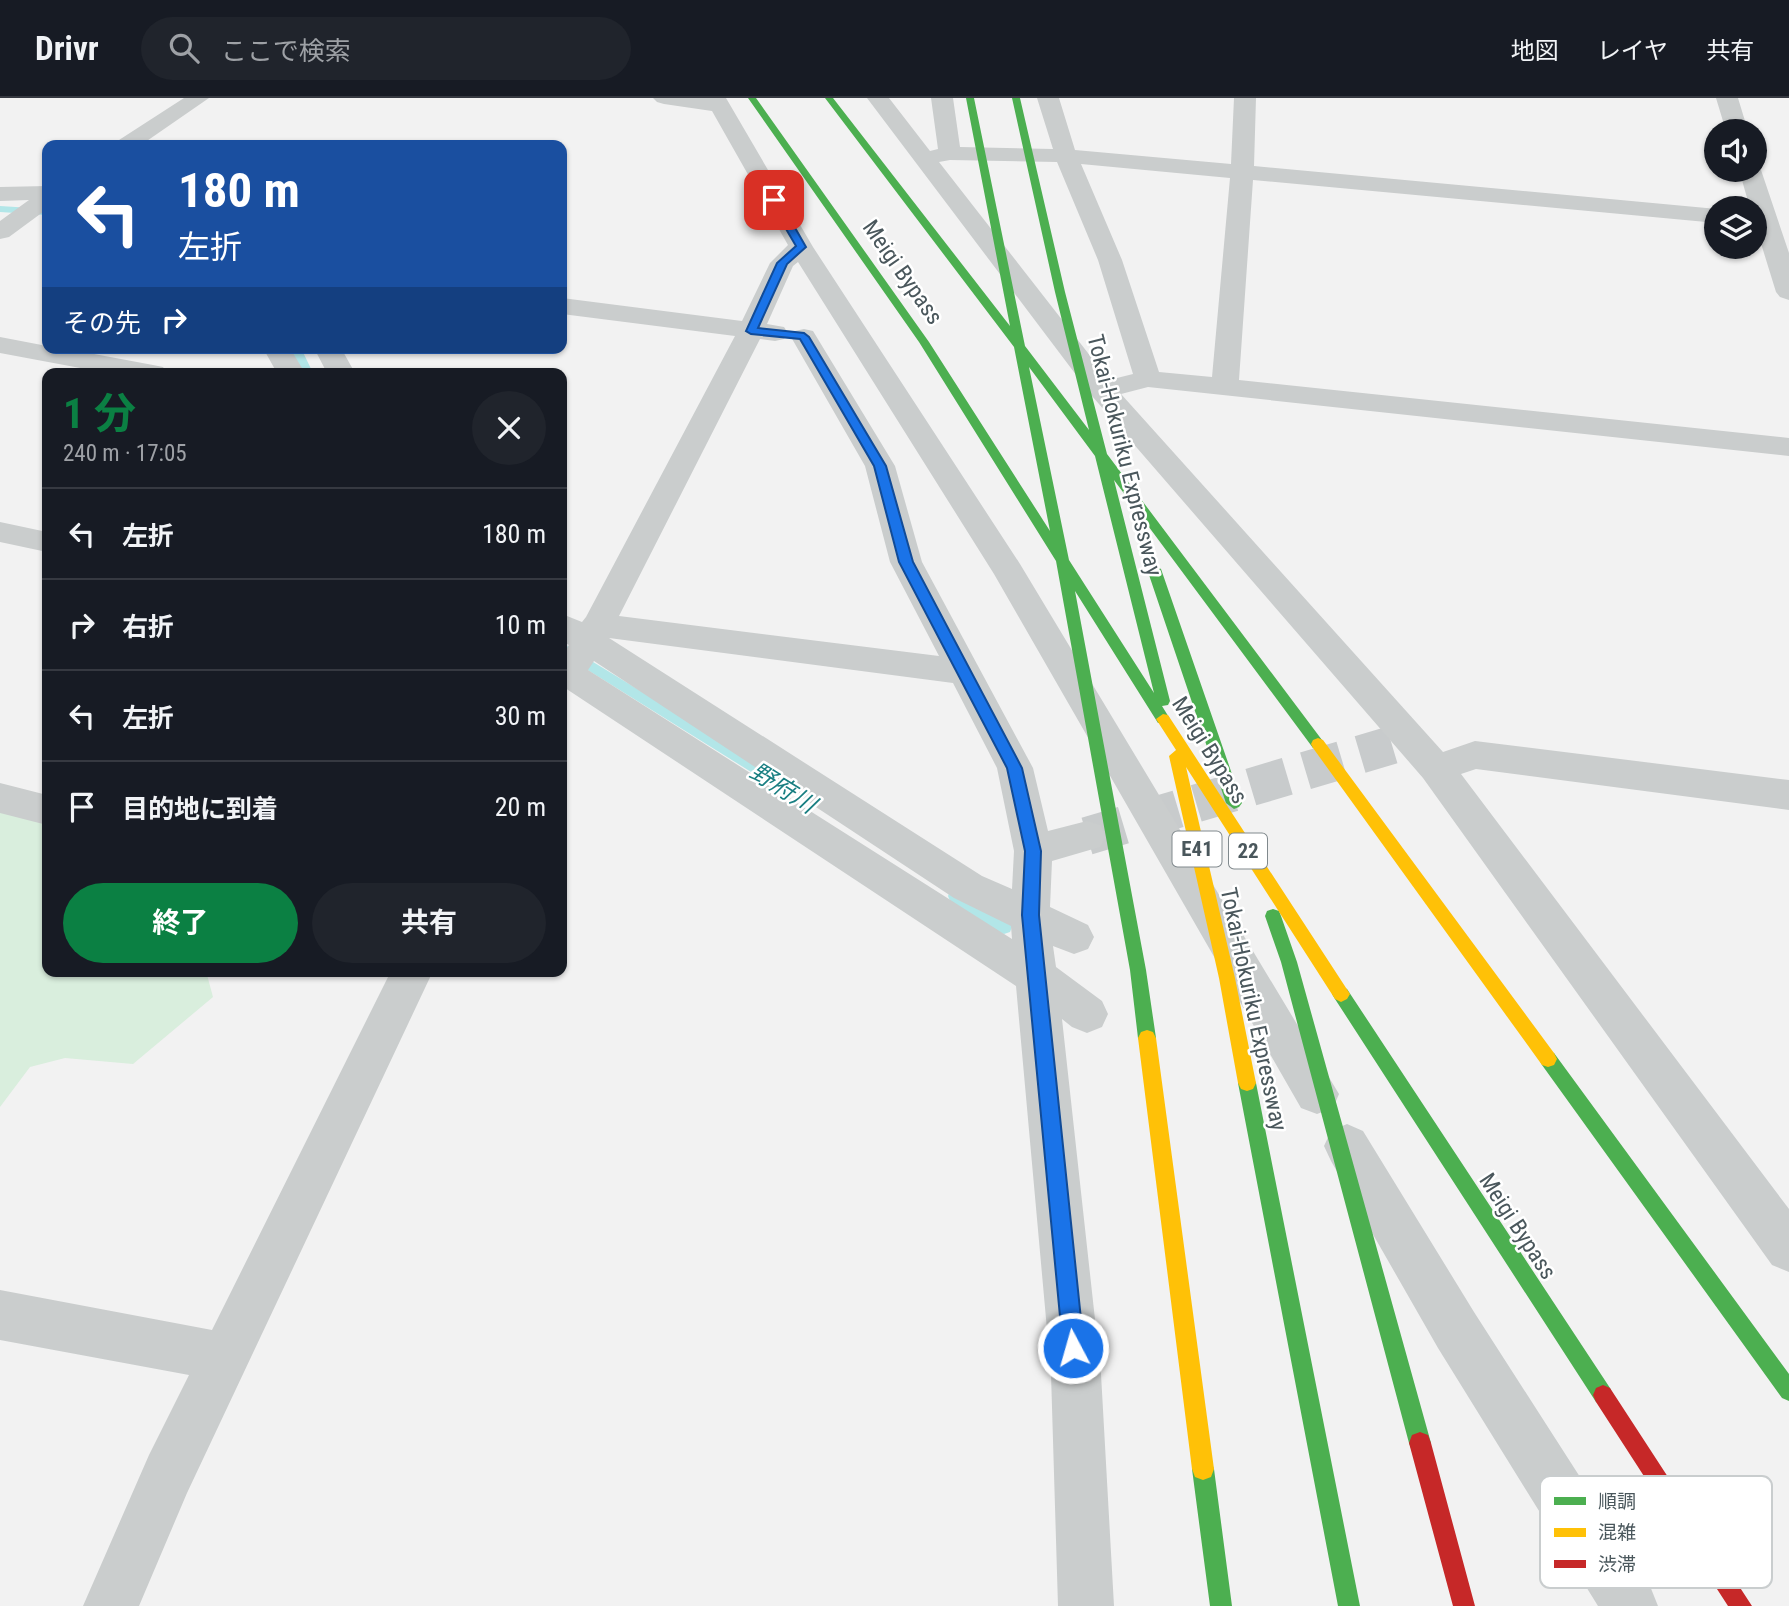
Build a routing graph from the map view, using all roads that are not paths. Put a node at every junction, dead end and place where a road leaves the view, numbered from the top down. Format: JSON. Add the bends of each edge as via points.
{"nodes":[{"id":1,"x":198,"y":98,"type":"edge"},
{"id":2,"x":664,"y":98,"type":"edge"},
{"id":3,"x":829,"y":98,"type":"edge"},
{"id":4,"x":878,"y":98,"type":"edge"},
{"id":5,"x":942,"y":98,"type":"edge"},
{"id":6,"x":970,"y":98,"type":"edge"},
{"id":7,"x":1016,"y":98,"type":"edge"},
{"id":8,"x":1048,"y":98,"type":"edge"},
{"id":9,"x":1245,"y":98,"type":"edge"},
{"id":10,"x":1727,"y":98,"type":"edge"},
{"id":11,"x":729,"y":101,"type":"edge"},
{"id":12,"x":1733,"y":119,"type":"edge"},
{"id":13,"x":135,"y":140,"type":"edge"},
{"id":14,"x":938,"y":156,"type":"junction"},
{"id":15,"x":1066,"y":156,"type":"junction"},
{"id":16,"x":1242,"y":172,"type":"junction"},
{"id":17,"x":1754,"y":182,"type":"edge"},
{"id":18,"x":0,"y":194,"type":"edge"},
{"id":19,"x":42,"y":203,"type":"edge"},
{"id":20,"x":42,"y":206,"type":"edge"},
{"id":21,"x":1704,"y":215,"type":"edge"},
{"id":22,"x":1770,"y":221,"type":"edge"},
{"id":23,"x":13,"y":223,"type":"edge"},
{"id":24,"x":801,"y":247,"type":"junction"},
{"id":25,"x":1060,"y":292,"type":"junction"},
{"id":26,"x":1789,"y":292,"type":"edge"},
{"id":27,"x":567,"y":307,"type":"edge"},
{"id":28,"x":751,"y":331,"type":"junction"},
{"id":29,"x":855,"y":334,"type":"junction"},
{"id":30,"x":804,"y":337,"type":"junction"},
{"id":31,"x":0,"y":345,"type":"edge"},
{"id":32,"x":42,"y":353,"type":"edge"},
{"id":33,"x":49,"y":354,"type":"edge"},
{"id":34,"x":126,"y":368,"type":"edge"},
{"id":35,"x":1147,"y":379,"type":"junction"},
{"id":36,"x":1225,"y":386,"type":"junction"},
{"id":37,"x":1102,"y":390,"type":"junction"},
{"id":38,"x":1789,"y":447,"type":"edge"},
{"id":39,"x":0,"y":532,"type":"edge"},
{"id":40,"x":42,"y":541,"type":"edge"},
{"id":41,"x":576,"y":652,"type":"edge"},
{"id":42,"x":964,"y":672,"type":"junction"},
{"id":43,"x":1436,"y":768,"type":"junction"},
{"id":44,"x":1789,"y":795,"type":"edge"},
{"id":45,"x":0,"y":798,"type":"edge"},
{"id":46,"x":42,"y":809,"type":"edge"},
{"id":47,"x":1087,"y":836,"type":"tunnel mouth"},
{"id":48,"x":1033,"y":851,"type":"junction"},
{"id":49,"x":1030,"y":915,"type":"junction"},
{"id":50,"x":1074,"y":937,"type":"dead end"},
{"id":51,"x":409,"y":977,"type":"edge"},
{"id":52,"x":1037,"y":977,"type":"junction"},
{"id":53,"x":1087,"y":1014,"type":"dead end"},
{"id":54,"x":1789,"y":1248,"type":"edge"},
{"id":55,"x":0,"y":1315,"type":"edge"},
{"id":56,"x":225,"y":1356,"type":"junction"},
{"id":57,"x":1789,"y":1391,"type":"edge"},
{"id":58,"x":1548,"y":1476,"type":"edge"},
{"id":59,"x":1656,"y":1476,"type":"edge"},
{"id":60,"x":1619,"y":1588,"type":"edge"},
{"id":61,"x":1729,"y":1588,"type":"edge"},
{"id":62,"x":111,"y":1606,"type":"edge"},
{"id":63,"x":1086,"y":1606,"type":"edge"},
{"id":64,"x":1221,"y":1606,"type":"edge"},
{"id":65,"x":1349,"y":1606,"type":"edge"},
{"id":66,"x":1464,"y":1606,"type":"edge"},
{"id":67,"x":1630,"y":1606,"type":"edge"},
{"id":68,"x":1741,"y":1606,"type":"edge"}],
"edges":[{"from":1,"to":13,"type":"street"},
{"from":2,"to":11,"type":"street"},
{"from":3,"to":57,"type":"highway","name":"Meigi Bypass","via":[[1335,766]]},
{"from":4,"to":14,"type":"street"},
{"from":5,"to":14,"type":"street"},
{"from":6,"to":64,"type":"highway","via":[[1081,653],[1138,970]]},
{"from":7,"to":25,"type":"highway","name":"Tokai-Hokuriku Expressway","number":"E41"},
{"from":8,"to":15,"type":"street"},
{"from":9,"to":16,"type":"street"},
{"from":10,"to":12,"type":"street"},
{"from":11,"to":24,"type":"street"},
{"from":11,"to":59,"type":"highway","name":"Meigi Bypass","number":"22","via":[[925,342],[1244,845]]},
{"from":14,"to":15,"type":"street"},
{"from":14,"to":37,"type":"street"},
{"from":15,"to":16,"type":"street"},
{"from":15,"to":35,"type":"street","via":[[1110,260]]},
{"from":16,"to":21,"type":"street"},
{"from":16,"to":36,"type":"street"},
{"from":17,"to":22,"type":"street"},
{"from":18,"to":19,"type":"street"},
{"from":20,"to":23,"type":"street"},
{"from":22,"to":26,"type":"street"},
{"from":24,"to":28,"type":"street","via":[[782,263]]},
{"from":24,"to":29,"type":"street"},
{"from":25,"to":65,"type":"highway","name":"Tokai-Hokuriku Expressway","number":"E41","via":[[1153,655],[1227,978]]},
{"from":25,"to":66,"type":"highway","via":[[1289,962]]},
{"from":27,"to":28,"type":"street"},
{"from":28,"to":30,"type":"street"},
{"from":28,"to":41,"type":"street"},
{"from":29,"to":30,"type":"street"},
{"from":29,"to":58,"type":"street","via":[[1009,572],[1449,1318]]},
{"from":30,"to":42,"type":"street","via":[[880,466],[906,562]]},
{"from":31,"to":32,"type":"street"},
{"from":33,"to":34,"type":"street"},
{"from":35,"to":36,"type":"street"},
{"from":35,"to":37,"type":"street"},
{"from":36,"to":38,"type":"street"},
{"from":37,"to":43,"type":"street","via":[[1402,743]]},
{"from":39,"to":40,"type":"street"},
{"from":41,"to":42,"type":"street"},
{"from":41,"to":49,"type":"street","via":[[633,668],[968,887]]},
{"from":41,"to":52,"type":"street"},
{"from":42,"to":48,"type":"street","via":[[1015,768]]},
{"from":43,"to":44,"type":"street","via":[[1475,755]]},
{"from":43,"to":54,"type":"street"},
{"from":45,"to":46,"type":"street"},
{"from":47,"to":48,"type":"street"},
{"from":48,"to":49,"type":"street"},
{"from":49,"to":50,"type":"street"},
{"from":49,"to":52,"type":"street"},
{"from":51,"to":56,"type":"street"},
{"from":52,"to":53,"type":"street"},
{"from":52,"to":63,"type":"street","via":[[1076,1374]]},
{"from":55,"to":56,"type":"street"},
{"from":56,"to":62,"type":"street"},
{"from":60,"to":67,"type":"street"},
{"from":61,"to":68,"type":"highway","name":"Meigi Bypass","number":"22"}]}
